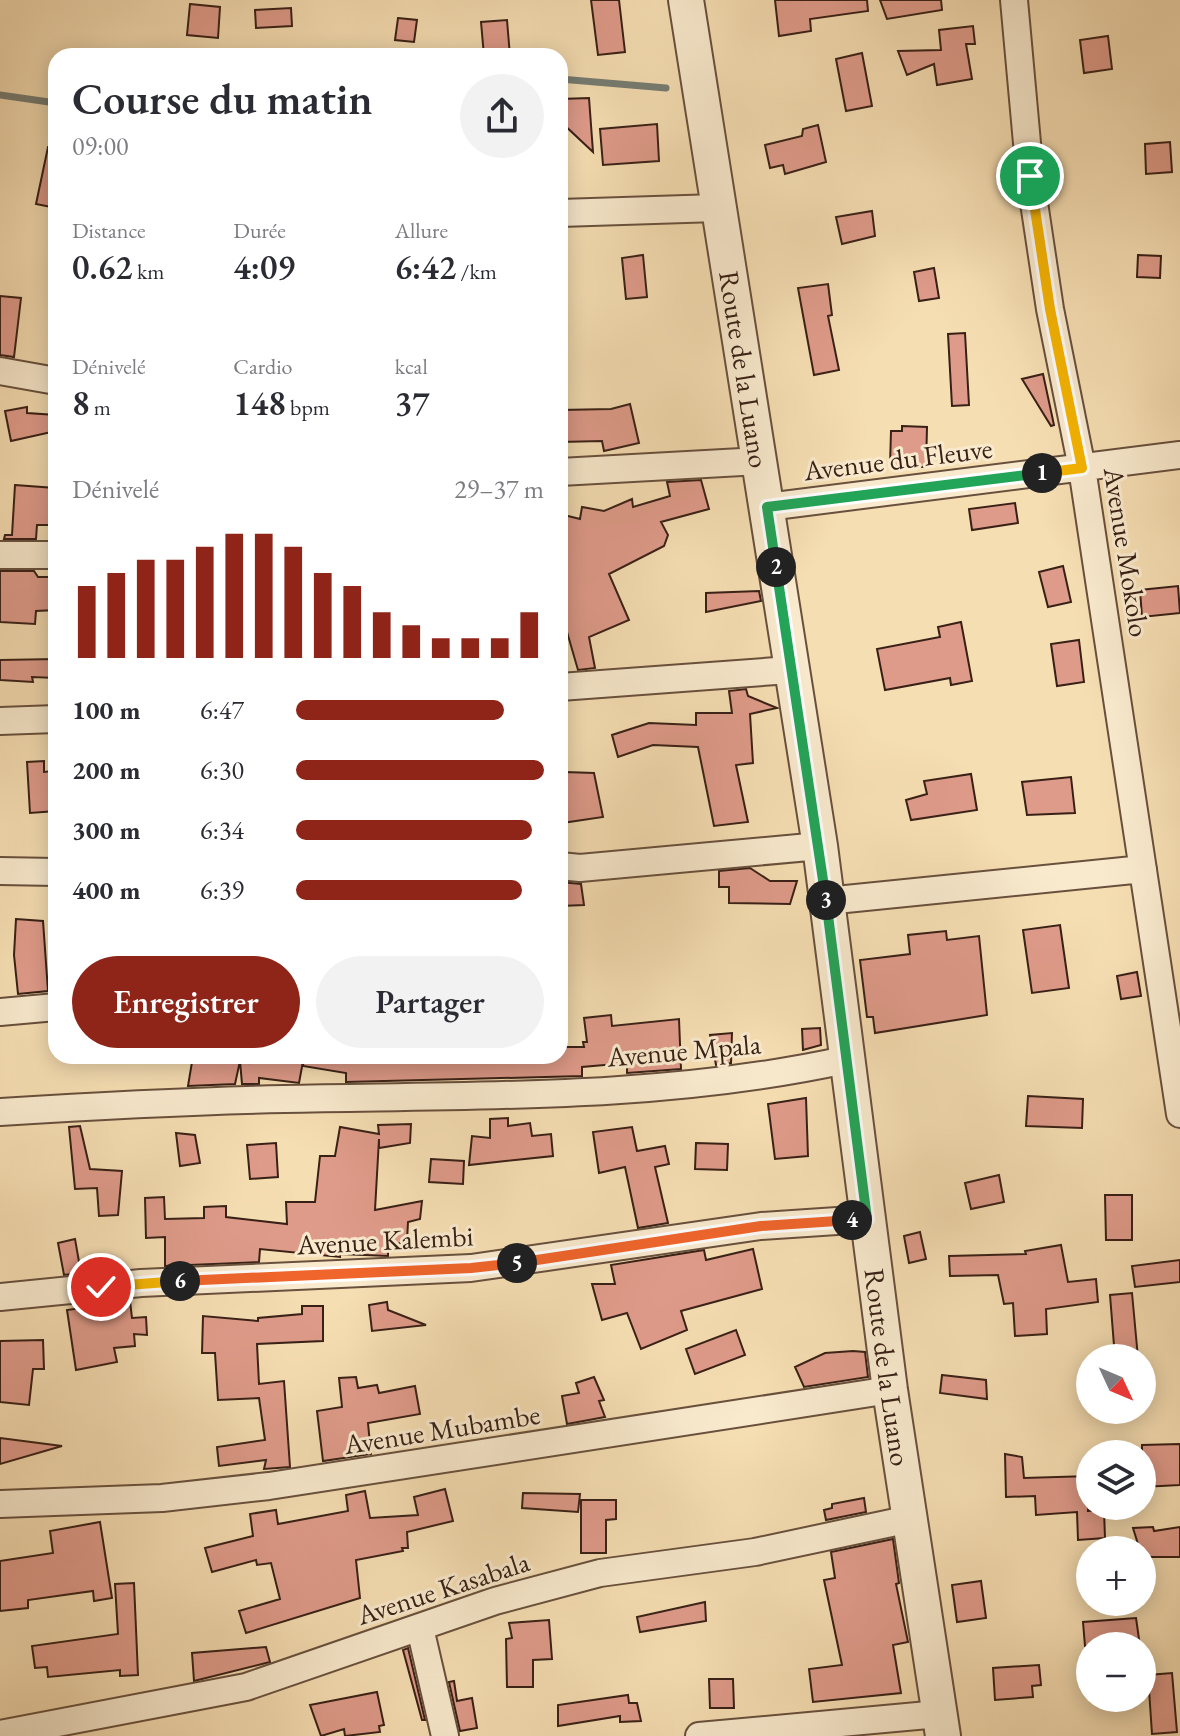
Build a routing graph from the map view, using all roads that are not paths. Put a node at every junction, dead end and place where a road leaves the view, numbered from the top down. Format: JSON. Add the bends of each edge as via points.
{"nodes":[{"id":1,"x":686,"y":0,"type":"edge"},
{"id":2,"x":1014,"y":0,"type":"edge"},
{"id":3,"x":717,"y":208,"type":"junction"},
{"id":4,"x":568,"y":213,"type":"edge"},
{"id":5,"x":0,"y":371,"type":"edge"},
{"id":6,"x":48,"y":380,"type":"edge"},
{"id":7,"x":1180,"y":455,"type":"edge"},
{"id":8,"x":760,"y":461,"type":"junction"},
{"id":9,"x":1082,"y":468,"type":"junction"},
{"id":10,"x":568,"y":472,"type":"edge"},
{"id":11,"x":767,"y":507,"type":"junction"},
{"id":12,"x":0,"y":555,"type":"edge"},
{"id":13,"x":48,"y":555,"type":"edge"},
{"id":14,"x":790,"y":670,"type":"junction"},
{"id":15,"x":568,"y":686,"type":"edge"},
{"id":16,"x":48,"y":719,"type":"edge"},
{"id":17,"x":0,"y":721,"type":"edge"},
{"id":18,"x":820,"y":846,"type":"junction"},
{"id":19,"x":568,"y":867,"type":"edge"},
{"id":20,"x":1143,"y":869,"type":"junction"},
{"id":21,"x":0,"y":871,"type":"edge"},
{"id":22,"x":48,"y":872,"type":"edge"},
{"id":23,"x":826,"y":901,"type":"junction"},
{"id":24,"x":48,"y":1008,"type":"edge"},
{"id":25,"x":0,"y":1012,"type":"edge"},
{"id":26,"x":845,"y":1060,"type":"junction"},
{"id":27,"x":0,"y":1112,"type":"edge"},
{"id":28,"x":1180,"y":1114,"type":"edge"},
{"id":29,"x":867,"y":1219,"type":"junction"},
{"id":30,"x":0,"y":1297,"type":"edge"},
{"id":31,"x":890,"y":1390,"type":"junction"},
{"id":32,"x":0,"y":1504,"type":"edge"},
{"id":33,"x":910,"y":1519,"type":"junction"},
{"id":34,"x":420,"y":1628,"type":"junction"},
{"id":35,"x":941,"y":1725,"type":"edge"},
{"id":36,"x":0,"y":1734,"type":"edge"},
{"id":37,"x":445,"y":1736,"type":"edge"},
{"id":38,"x":699,"y":1736,"type":"edge"}],
"edges":[{"from":1,"to":3,"type":"street","name":"Route de la Luano"},
{"from":2,"to":9,"type":"street","name":"Avenue Mokolo","via":[[1030,176]]},
{"from":3,"to":4,"type":"street"},
{"from":3,"to":8,"type":"street","name":"Route de la Luano"},
{"from":5,"to":6,"type":"street"},
{"from":7,"to":9,"type":"street","name":"Avenue du Fleuve"},
{"from":8,"to":10,"type":"street"},
{"from":8,"to":11,"type":"street","name":"Route de la Luano"},
{"from":9,"to":11,"type":"street","name":"Avenue du Fleuve"},
{"from":9,"to":20,"type":"street","name":"Avenue Mokolo"},
{"from":11,"to":14,"type":"street","name":"Route de la Luano"},
{"from":12,"to":13,"type":"street"},
{"from":14,"to":15,"type":"street"},
{"from":14,"to":18,"type":"street","name":"Route de la Luano"},
{"from":16,"to":17,"type":"street"},
{"from":18,"to":19,"type":"street"},
{"from":18,"to":23,"type":"street","name":"Route de la Luano"},
{"from":20,"to":23,"type":"street"},
{"from":20,"to":28,"type":"street","name":"Avenue Mokolo"},
{"from":21,"to":22,"type":"street"},
{"from":23,"to":26,"type":"street","name":"Route de la Luano"},
{"from":24,"to":25,"type":"street"},
{"from":26,"to":27,"type":"street","name":"Avenue Mpala","via":[[738,1079],[624,1089]]},
{"from":26,"to":29,"type":"street","name":"Route de la Luano"},
{"from":29,"to":30,"type":"street","name":"Avenue Kalembi","via":[[761,1226],[471,1268],[141,1283]]},
{"from":29,"to":31,"type":"street","name":"Route de la Luano"},
{"from":31,"to":32,"type":"street","name":"Avenue Mubambe","via":[[269,1486],[162,1498]]},
{"from":31,"to":33,"type":"street","name":"Route de la Luano"},
{"from":33,"to":34,"type":"street","name":"Avenue Kasabala","via":[[755,1552],[600,1573]]},
{"from":33,"to":35,"type":"street","name":"Route de la Luano"},
{"from":34,"to":36,"type":"street","name":"Avenue Kasabala","via":[[246,1687]]},
{"from":34,"to":37,"type":"street"},
{"from":35,"to":38,"type":"street"}]}
